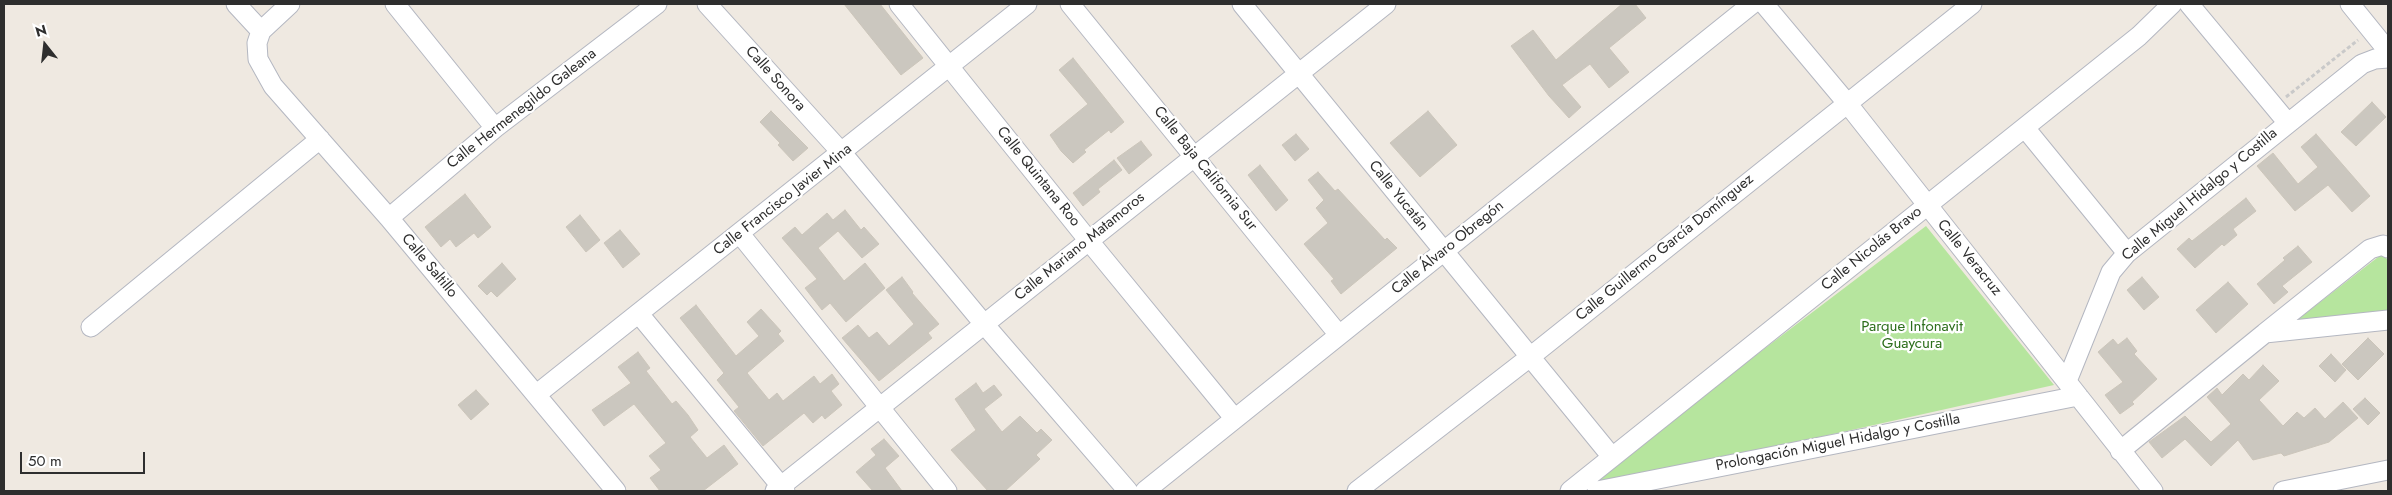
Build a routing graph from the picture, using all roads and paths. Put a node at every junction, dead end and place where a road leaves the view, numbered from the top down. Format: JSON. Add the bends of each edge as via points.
{"nodes":[{"id":1,"x":236,"y":4,"type":"edge"},
{"id":2,"x":290,"y":4,"type":"edge"},
{"id":3,"x":395,"y":4,"type":"edge"},
{"id":4,"x":658,"y":4,"type":"edge"},
{"id":5,"x":708,"y":4,"type":"edge"},
{"id":6,"x":899,"y":4,"type":"edge"},
{"id":7,"x":1027,"y":4,"type":"edge"},
{"id":8,"x":1070,"y":4,"type":"edge"},
{"id":9,"x":1242,"y":4,"type":"edge"},
{"id":10,"x":1386,"y":4,"type":"edge"},
{"id":11,"x":1752,"y":4,"type":"edge"},
{"id":12,"x":1764,"y":4,"type":"edge"},
{"id":13,"x":1972,"y":4,"type":"edge"},
{"id":14,"x":2172,"y":4,"type":"edge"},
{"id":15,"x":2189,"y":4,"type":"edge"},
{"id":16,"x":2350,"y":4,"type":"edge"},
{"id":17,"x":2371,"y":30,"type":"junction"},
{"id":18,"x":261,"y":31,"type":"junction"},
{"id":19,"x":2388,"y":51,"type":"edge"},
{"id":20,"x":2388,"y":58,"type":"edge"},
{"id":21,"x":949,"y":66,"type":"junction"},
{"id":22,"x":1299,"y":73,"type":"junction"},
{"id":23,"x":1847,"y":103,"type":"junction"},
{"id":24,"x":2274,"y":106,"type":"junction"},
{"id":25,"x":2287,"y":122,"type":"junction"},
{"id":26,"x":495,"y":128,"type":"junction"},
{"id":27,"x":2025,"y":128,"type":"junction"},
{"id":28,"x":320,"y":139,"type":"junction"},
{"id":29,"x":842,"y":153,"type":"junction"},
{"id":30,"x":1194,"y":156,"type":"junction"},
{"id":31,"x":1927,"y":205,"type":"junction"},
{"id":32,"x":390,"y":218,"type":"junction"},
{"id":33,"x":740,"y":234,"type":"junction"},
{"id":34,"x":1089,"y":241,"type":"junction"},
{"id":35,"x":2388,"y":248,"type":"edge"},
{"id":36,"x":1444,"y":251,"type":"junction"},
{"id":37,"x":2127,"y":252,"type":"junction"},
{"id":38,"x":638,"y":314,"type":"junction"},
{"id":39,"x":2388,"y":320,"type":"edge"},
{"id":40,"x":984,"y":324,"type":"junction"},
{"id":41,"x":91,"y":327,"type":"dead end"},
{"id":42,"x":2265,"y":333,"type":"junction"},
{"id":43,"x":1339,"y":335,"type":"junction"},
{"id":44,"x":1530,"y":356,"type":"junction"},
{"id":45,"x":2073,"y":388,"type":"junction"},
{"id":46,"x":537,"y":394,"type":"junction"},
{"id":47,"x":880,"y":408,"type":"junction"},
{"id":48,"x":1235,"y":419,"type":"junction"},
{"id":49,"x":2120,"y":451,"type":"junction"},
{"id":50,"x":1612,"y":457,"type":"junction"},
{"id":51,"x":2388,"y":470,"type":"edge"},
{"id":52,"x":780,"y":490,"type":"edge"},
{"id":53,"x":616,"y":491,"type":"edge"},
{"id":54,"x":947,"y":491,"type":"edge"},
{"id":55,"x":1128,"y":491,"type":"edge"},
{"id":56,"x":1145,"y":491,"type":"edge"},
{"id":57,"x":1357,"y":491,"type":"edge"},
{"id":58,"x":1570,"y":491,"type":"edge"},
{"id":59,"x":1597,"y":491,"type":"edge"},
{"id":60,"x":2153,"y":491,"type":"edge"},
{"id":61,"x":2283,"y":491,"type":"edge"}],
"edges":[{"from":1,"to":18,"type":"street"},
{"from":2,"to":18,"type":"street"},
{"from":3,"to":26,"type":"street"},
{"from":4,"to":26,"type":"street","name":"Calle Hermenegildo Galeana"},
{"from":5,"to":29,"type":"street","name":"Calle Sonora"},
{"from":6,"to":21,"type":"street","name":"Calle Quintana Roo"},
{"from":7,"to":21,"type":"street","name":"Calle Francisco Javier Mina"},
{"from":8,"to":30,"type":"street","name":"Calle Baja California Sur"},
{"from":9,"to":22,"type":"street","name":"Calle Yucatán"},
{"from":10,"to":22,"type":"street","name":"Calle Mariano Matamoros"},
{"from":11,"to":36,"type":"street","name":"Calle Álvaro Obregón"},
{"from":12,"to":23,"type":"street","name":"Calle Veracruz"},
{"from":13,"to":23,"type":"street","name":"Calle Guillermo García Domínguez"},
{"from":14,"to":27,"type":"street","name":"Calle Nicolás Bravo","via":[[2139,36]]},
{"from":15,"to":24,"type":"street"},
{"from":16,"to":17,"type":"street"},
{"from":17,"to":19,"type":"street"},
{"from":17,"to":24,"type":"path"},
{"from":18,"to":28,"type":"street","name":"Calle Saltillo","via":[[257,43],[258,59],[274,86]]},
{"from":20,"to":25,"type":"street","name":"Calle Miguel Hidalgo y Costilla","via":[[2362,64]]},
{"from":21,"to":29,"type":"street","name":"Calle Francisco Javier Mina"},
{"from":21,"to":34,"type":"street","name":"Calle Quintana Roo"},
{"from":22,"to":30,"type":"street","name":"Calle Mariano Matamoros"},
{"from":22,"to":36,"type":"street","name":"Calle Yucatán"},
{"from":23,"to":31,"type":"street","name":"Calle Veracruz"},
{"from":23,"to":44,"type":"street","name":"Calle Guillermo García Domínguez"},
{"from":24,"to":25,"type":"street"},
{"from":25,"to":37,"type":"street","name":"Calle Miguel Hidalgo y Costilla"},
{"from":26,"to":32,"type":"street","name":"Calle Hermenegildo Galeana"},
{"from":27,"to":31,"type":"street","name":"Calle Nicolás Bravo"},
{"from":27,"to":37,"type":"street"},
{"from":28,"to":32,"type":"street","name":"Calle Saltillo"},
{"from":28,"to":41,"type":"street"},
{"from":29,"to":33,"type":"street","name":"Calle Francisco Javier Mina"},
{"from":29,"to":40,"type":"street","name":"Calle Sonora"},
{"from":30,"to":34,"type":"street","name":"Calle Mariano Matamoros"},
{"from":30,"to":43,"type":"street","name":"Calle Baja California Sur"},
{"from":31,"to":45,"type":"street","name":"Calle Veracruz"},
{"from":31,"to":50,"type":"street","name":"Calle Nicolás Bravo"},
{"from":32,"to":46,"type":"street","name":"Calle Saltillo"},
{"from":33,"to":38,"type":"street","name":"Calle Francisco Javier Mina"},
{"from":33,"to":47,"type":"street"},
{"from":34,"to":40,"type":"street","name":"Calle Mariano Matamoros"},
{"from":34,"to":48,"type":"street","name":"Calle Quintana Roo"},
{"from":35,"to":42,"type":"street","via":[[2383,245],[2370,249]]},
{"from":36,"to":43,"type":"street","name":"Calle Álvaro Obregón"},
{"from":36,"to":44,"type":"street","name":"Calle Yucatán"},
{"from":37,"to":45,"type":"street","name":"Calle Miguel Hidalgo y Costilla","via":[[2111,272]]},
{"from":38,"to":46,"type":"street","name":"Calle Francisco Javier Mina"},
{"from":38,"to":52,"type":"street"},
{"from":39,"to":42,"type":"street"},
{"from":40,"to":47,"type":"street","name":"Calle Mariano Matamoros"},
{"from":40,"to":55,"type":"street","name":"Calle Sonora"},
{"from":42,"to":49,"type":"street"},
{"from":43,"to":48,"type":"street","name":"Calle Álvaro Obregón"},
{"from":44,"to":50,"type":"street","name":"Calle Yucatán"},
{"from":44,"to":57,"type":"street","name":"Calle Guillermo García Domínguez"},
{"from":45,"to":49,"type":"street","name":"Calle Veracruz"},
{"from":45,"to":59,"type":"street","name":"Prolongación Miguel Hidalgo y Costilla"},
{"from":46,"to":53,"type":"street","name":"Calle Saltillo"},
{"from":47,"to":52,"type":"street","name":"Calle Mariano Matamoros"},
{"from":47,"to":54,"type":"street"},
{"from":48,"to":56,"type":"street","name":"Calle Álvaro Obregón"},
{"from":49,"to":60,"type":"street","name":"Calle Veracruz"},
{"from":50,"to":58,"type":"street","name":"Calle Nicolás Bravo"},
{"from":51,"to":61,"type":"street"}]}
